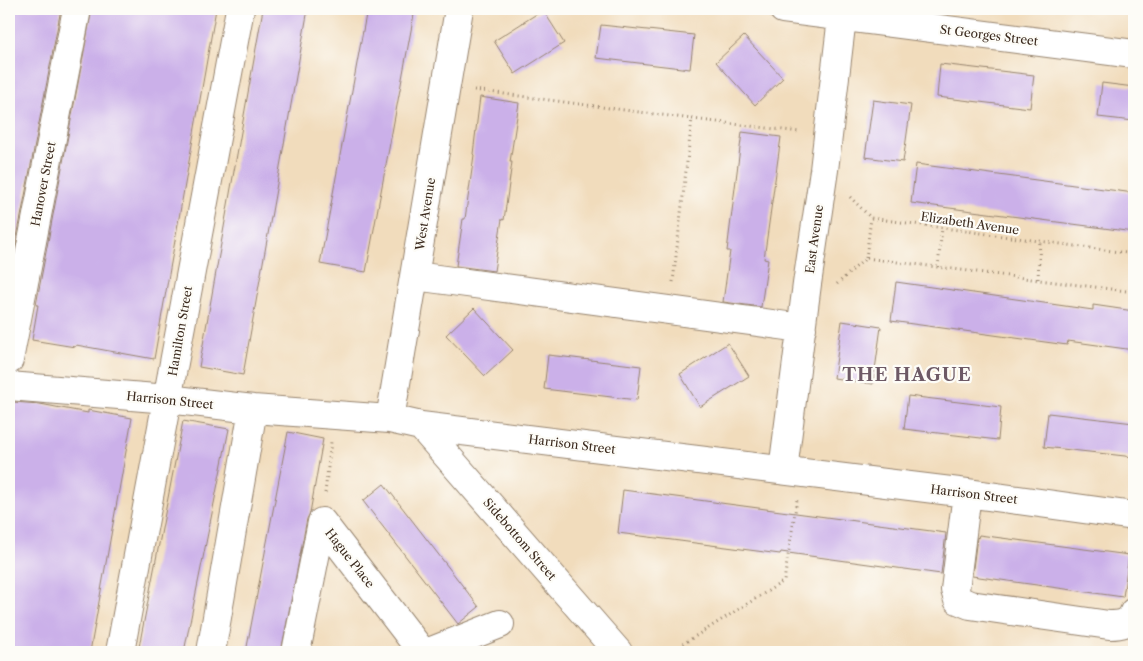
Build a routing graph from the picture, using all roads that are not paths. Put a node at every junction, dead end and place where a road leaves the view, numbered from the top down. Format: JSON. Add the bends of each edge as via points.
{"nodes":[{"id":1,"x":77,"y":9,"type":"edge"},
{"id":2,"x":240,"y":9,"type":"edge"},
{"id":3,"x":459,"y":9,"type":"edge"},
{"id":4,"x":783,"y":9,"type":"edge"},
{"id":5,"x":843,"y":12,"type":"edge"},
{"id":6,"x":1134,"y":54,"type":"edge"},
{"id":7,"x":415,"y":276,"type":"junction"},
{"id":8,"x":802,"y":328,"type":"junction"},
{"id":9,"x":9,"y":360,"type":"edge"},
{"id":10,"x":9,"y":386,"type":"edge"},
{"id":11,"x":168,"y":399,"type":"junction"},
{"id":12,"x":253,"y":409,"type":"junction"},
{"id":13,"x":390,"y":419,"type":"junction"},
{"id":14,"x":421,"y":426,"type":"junction"},
{"id":15,"x":792,"y":471,"type":"junction"},
{"id":16,"x":967,"y":493,"type":"junction"},
{"id":17,"x":1134,"y":516,"type":"edge"},
{"id":18,"x":1134,"y":612,"type":"edge"},
{"id":19,"x":500,"y":624,"type":"dead end"},
{"id":20,"x":120,"y":652,"type":"edge"},
{"id":21,"x":211,"y":652,"type":"edge"},
{"id":22,"x":296,"y":652,"type":"edge"},
{"id":23,"x":422,"y":652,"type":"edge"},
{"id":24,"x":429,"y":652,"type":"edge"},
{"id":25,"x":618,"y":652,"type":"edge"}],
"edges":[{"from":1,"to":9,"type":"street","name":"Hanover Street"},
{"from":2,"to":11,"type":"street","name":"Hamilton Street"},
{"from":3,"to":7,"type":"street","name":"West Avenue"},
{"from":4,"to":5,"type":"street","name":"St Georges Street"},
{"from":5,"to":6,"type":"street","name":"St Georges Street"},
{"from":5,"to":8,"type":"street","name":"East Avenue"},
{"from":7,"to":8,"type":"street"},
{"from":7,"to":13,"type":"street","name":"West Avenue"},
{"from":8,"to":15,"type":"street","name":"East Avenue"},
{"from":10,"to":11,"type":"street","name":"Harrison Street"},
{"from":11,"to":12,"type":"street","name":"Harrison Street"},
{"from":11,"to":20,"type":"street","name":"Hamilton Street"},
{"from":12,"to":13,"type":"street","name":"Harrison Street"},
{"from":12,"to":21,"type":"street"},
{"from":13,"to":14,"type":"street","name":"Harrison Street"},
{"from":14,"to":15,"type":"street","name":"Harrison Street"},
{"from":14,"to":25,"type":"street","name":"Sidebottom Street"},
{"from":15,"to":16,"type":"street","name":"Harrison Street"},
{"from":16,"to":17,"type":"street","name":"Harrison Street"},
{"from":16,"to":18,"type":"street","via":[[955,590],[958,600],[970,605],[1109,625],[1127,622]]},
{"from":19,"to":24,"type":"street"},
{"from":22,"to":23,"type":"street","name":"Hague Place","via":[[322,522]]}]}
